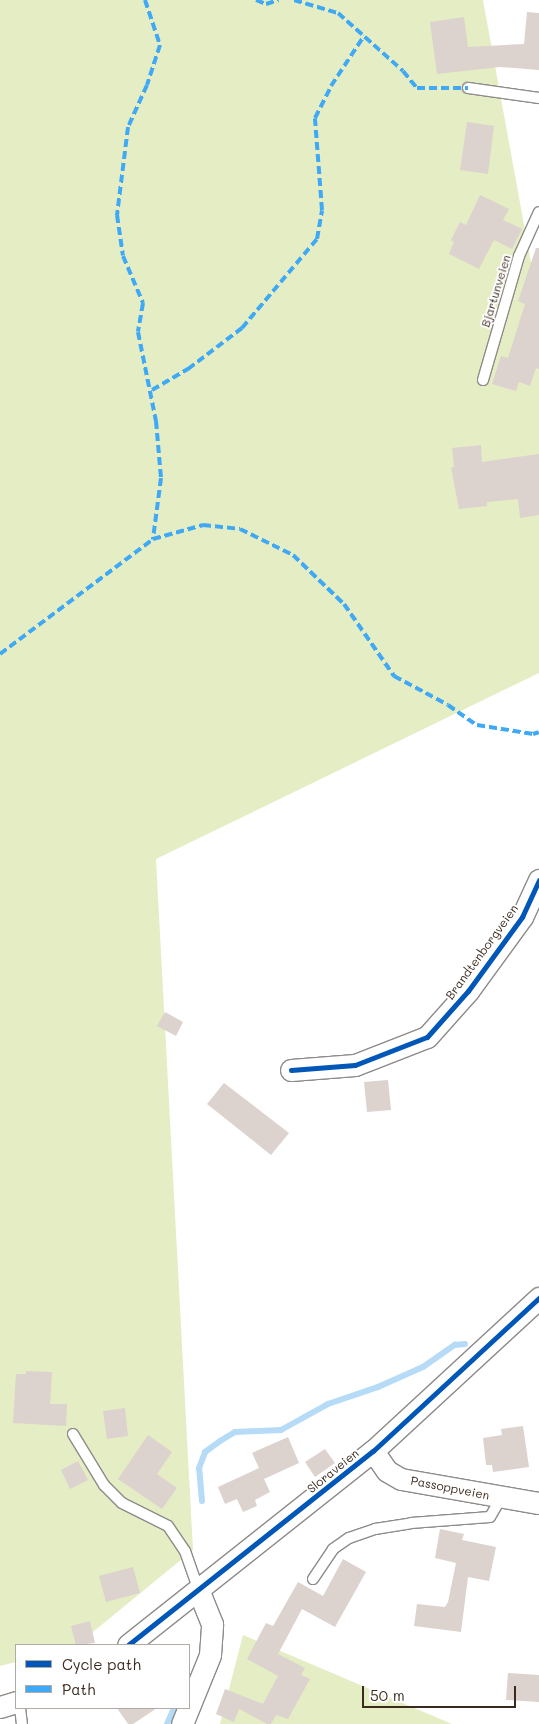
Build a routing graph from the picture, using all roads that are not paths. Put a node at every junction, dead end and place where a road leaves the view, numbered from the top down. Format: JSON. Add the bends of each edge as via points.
{"nodes":[{"id":1,"x":468,"y":88,"type":"dead end"},
{"id":2,"x":539,"y":98,"type":"edge"},
{"id":3,"x":539,"y":212,"type":"edge"},
{"id":4,"x":483,"y":380,"type":"dead end"},
{"id":5,"x":539,"y":880,"type":"edge"},
{"id":6,"x":291,"y":1070,"type":"dead end"},
{"id":7,"x":539,"y":1298,"type":"edge"},
{"id":8,"x":73,"y":1434,"type":"dead end"},
{"id":9,"x":373,"y":1452,"type":"junction"},
{"id":10,"x":501,"y":1498,"type":"junction"},
{"id":11,"x":539,"y":1503,"type":"edge"},
{"id":12,"x":313,"y":1579,"type":"dead end"},
{"id":13,"x":199,"y":1592,"type":"junction"},
{"id":14,"x":129,"y":1644,"type":"edge"},
{"id":15,"x":15,"y":1702,"type":"edge"},
{"id":16,"x":190,"y":1704,"type":"edge"},
{"id":17,"x":0,"y":1707,"type":"edge"},
{"id":18,"x":20,"y":1709,"type":"edge"},
{"id":19,"x":188,"y":1709,"type":"edge"},
{"id":20,"x":22,"y":1724,"type":"edge"},
{"id":21,"x":182,"y":1724,"type":"edge"}],
"edges":[{"from":1,"to":2,"type":"lane"},
{"from":3,"to":4,"type":"lane","name":"Bjartunveien","via":[[520,256]]},
{"from":5,"to":6,"type":"street","name":"Brandtenborgveien","via":[[522,917],[468,991],[427,1037],[354,1065]]},
{"from":7,"to":9,"type":"street","name":"Sloraveien"},
{"from":8,"to":13,"type":"lane","via":[[104,1485],[122,1503],[168,1526],[185,1551]]},
{"from":9,"to":10,"type":"street","name":"Passoppveien","via":[[387,1472],[401,1479]]},
{"from":9,"to":13,"type":"street","name":"Sloraveien"},
{"from":10,"to":11,"type":"street","name":"Passoppveien"},
{"from":10,"to":12,"type":"lane","via":[[490,1516],[475,1520],[375,1529],[349,1538],[333,1549]]},
{"from":13,"to":14,"type":"street","name":"Sloraveien"},
{"from":13,"to":16,"type":"street","via":[[212,1624],[210,1655]]},
{"from":15,"to":17,"type":"street"},
{"from":18,"to":20,"type":"lane"},
{"from":19,"to":21,"type":"street"}]}
